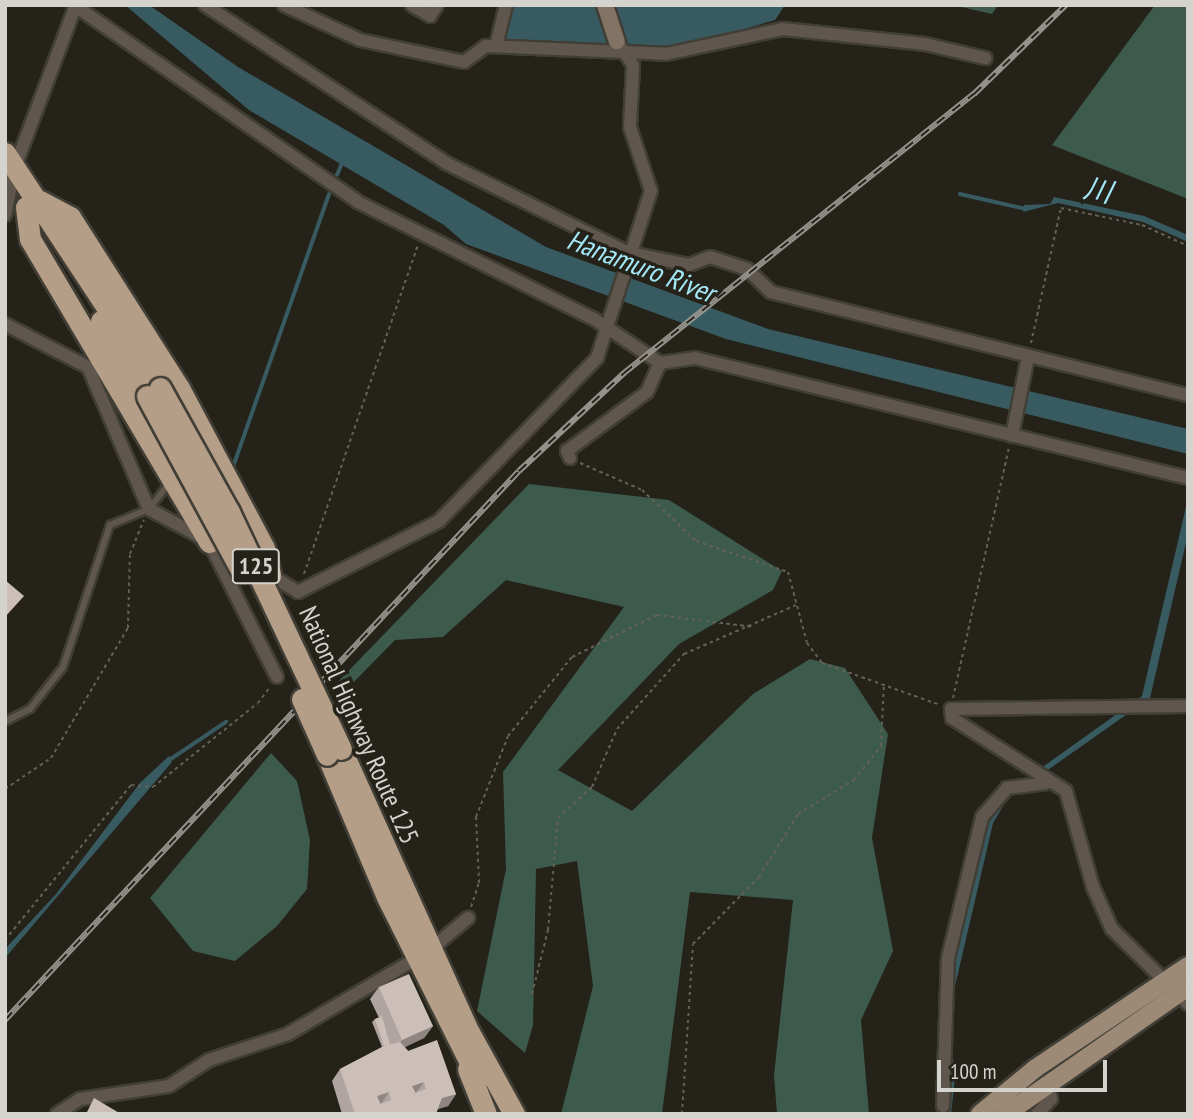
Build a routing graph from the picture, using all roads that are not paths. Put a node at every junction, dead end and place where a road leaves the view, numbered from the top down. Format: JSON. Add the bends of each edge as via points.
{"nodes":[{"id":1,"x":75,"y":5,"type":"edge"},
{"id":2,"x":205,"y":5,"type":"edge"},
{"id":3,"x":284,"y":5,"type":"edge"},
{"id":4,"x":412,"y":5,"type":"edge"},
{"id":5,"x":437,"y":5,"type":"edge"},
{"id":6,"x":506,"y":5,"type":"edge"},
{"id":7,"x":606,"y":5,"type":"edge"},
{"id":8,"x":617,"y":41,"type":"joint"},
{"id":9,"x":496,"y":46,"type":"junction"},
{"id":10,"x":630,"y":54,"type":"junction"},
{"id":11,"x":985,"y":58,"type":"dead end"},
{"id":12,"x":10,"y":171,"type":"edge"},
{"id":13,"x":33,"y":204,"type":"junction"},
{"id":14,"x":5,"y":215,"type":"edge"},
{"id":15,"x":628,"y":256,"type":"junction"},
{"id":16,"x":606,"y":322,"type":"junction"},
{"id":17,"x":5,"y":324,"type":"edge"},
{"id":18,"x":1028,"y":357,"type":"junction"},
{"id":19,"x":660,"y":363,"type":"junction"},
{"id":20,"x":1188,"y":395,"type":"edge"},
{"id":21,"x":1012,"y":436,"type":"junction"},
{"id":22,"x":570,"y":458,"type":"road end"},
{"id":23,"x":173,"y":476,"type":"junction"},
{"id":24,"x":1188,"y":478,"type":"edge"},
{"id":25,"x":149,"y":509,"type":"junction"},
{"id":26,"x":209,"y":542,"type":"junction"},
{"id":27,"x":270,"y":575,"type":"junction"},
{"id":28,"x":292,"y":625,"type":"dead end"},
{"id":29,"x":277,"y":677,"type":"road end"},
{"id":30,"x":1188,"y":706,"type":"edge"},
{"id":31,"x":6,"y":720,"type":"edge"},
{"id":32,"x":1046,"y":783,"type":"junction"},
{"id":33,"x":468,"y":919,"type":"road end"},
{"id":34,"x":423,"y":954,"type":"junction"},
{"id":35,"x":1188,"y":966,"type":"edge"},
{"id":36,"x":1165,"y":979,"type":"junction"},
{"id":37,"x":1184,"y":995,"type":"edge"},
{"id":38,"x":464,"y":1040,"type":"junction"},
{"id":39,"x":1047,"y":1083,"type":"junction"},
{"id":40,"x":943,"y":1106,"type":"dead end"},
{"id":41,"x":57,"y":1114,"type":"edge"},
{"id":42,"x":486,"y":1114,"type":"edge"},
{"id":43,"x":498,"y":1114,"type":"edge"},
{"id":44,"x":514,"y":1114,"type":"edge"},
{"id":45,"x":525,"y":1114,"type":"edge"},
{"id":46,"x":980,"y":1114,"type":"edge"},
{"id":47,"x":1006,"y":1114,"type":"edge"},
{"id":48,"x":1037,"y":1114,"type":"edge"}],
"edges":[{"from":1,"to":12,"type":"street"},
{"from":1,"to":16,"type":"street","via":[[242,125],[421,238]]},
{"from":2,"to":15,"type":"street","via":[[446,163]]},
{"from":3,"to":9,"type":"street","via":[[350,37],[464,62]]},
{"from":4,"to":5,"type":"street","via":[[430,16]]},
{"from":6,"to":9,"type":"street"},
{"from":7,"to":8,"type":"street"},
{"from":8,"to":10,"type":"street"},
{"from":9,"to":10,"type":"street"},
{"from":10,"to":11,"type":"street","via":[[666,54],[783,29],[925,44]]},
{"from":10,"to":15,"type":"street","via":[[630,127],[651,191]]},
{"from":12,"to":13,"type":"highway","name":"National Highway Route 125","number":"125"},
{"from":12,"to":14,"type":"street"},
{"from":13,"to":23,"type":"highway","via":[[30,239]]},
{"from":13,"to":27,"type":"highway","via":[[69,217],[179,388],[264,548]]},
{"from":13,"to":34,"type":"highway","name":"National Highway Route 125","number":"125","bridge":true,"via":[[153,392],[334,752]]},
{"from":15,"to":16,"type":"street"},
{"from":15,"to":18,"type":"street","via":[[689,265],[710,257],[747,269],[771,292]]},
{"from":16,"to":19,"type":"street"},
{"from":16,"to":27,"type":"street","via":[[597,358],[439,521],[298,592]]},
{"from":17,"to":25,"type":"street","via":[[88,367]]},
{"from":18,"to":20,"type":"street"},
{"from":18,"to":21,"type":"street"},
{"from":19,"to":21,"type":"street","via":[[695,358]]},
{"from":19,"to":22,"type":"street","via":[[647,392],[567,452]]},
{"from":21,"to":24,"type":"street"},
{"from":23,"to":25,"type":"lane"},
{"from":23,"to":26,"type":"highway"},
{"from":25,"to":26,"type":"street"},
{"from":25,"to":31,"type":"lane","via":[[110,525],[63,667],[30,709]]},
{"from":26,"to":27,"type":"street"},
{"from":26,"to":29,"type":"street"},
{"from":27,"to":28,"type":"street"},
{"from":30,"to":32,"type":"street","via":[[951,709],[953,718]]},
{"from":32,"to":36,"type":"street","via":[[1066,791],[1074,806],[1093,887],[1112,929]]},
{"from":32,"to":40,"type":"street","via":[[1007,788],[982,817],[948,958]]},
{"from":33,"to":34,"type":"street"},
{"from":34,"to":38,"type":"highway","name":"National Highway Route 125","number":"125"},
{"from":34,"to":41,"type":"street","via":[[288,1034],[209,1060],[169,1086],[80,1099]]},
{"from":35,"to":36,"type":"main road"},
{"from":36,"to":37,"type":"street"},
{"from":36,"to":46,"type":"main road"},
{"from":37,"to":39,"type":"main road"},
{"from":38,"to":42,"type":"highway"},
{"from":38,"to":43,"type":"highway","name":"National Highway Route 125","number":"125"},
{"from":38,"to":44,"type":"highway","name":"National Highway Route 125","number":"125"},
{"from":38,"to":45,"type":"highway"},
{"from":39,"to":47,"type":"main road"},
{"from":39,"to":48,"type":"street","via":[[1051,1099]]}]}
